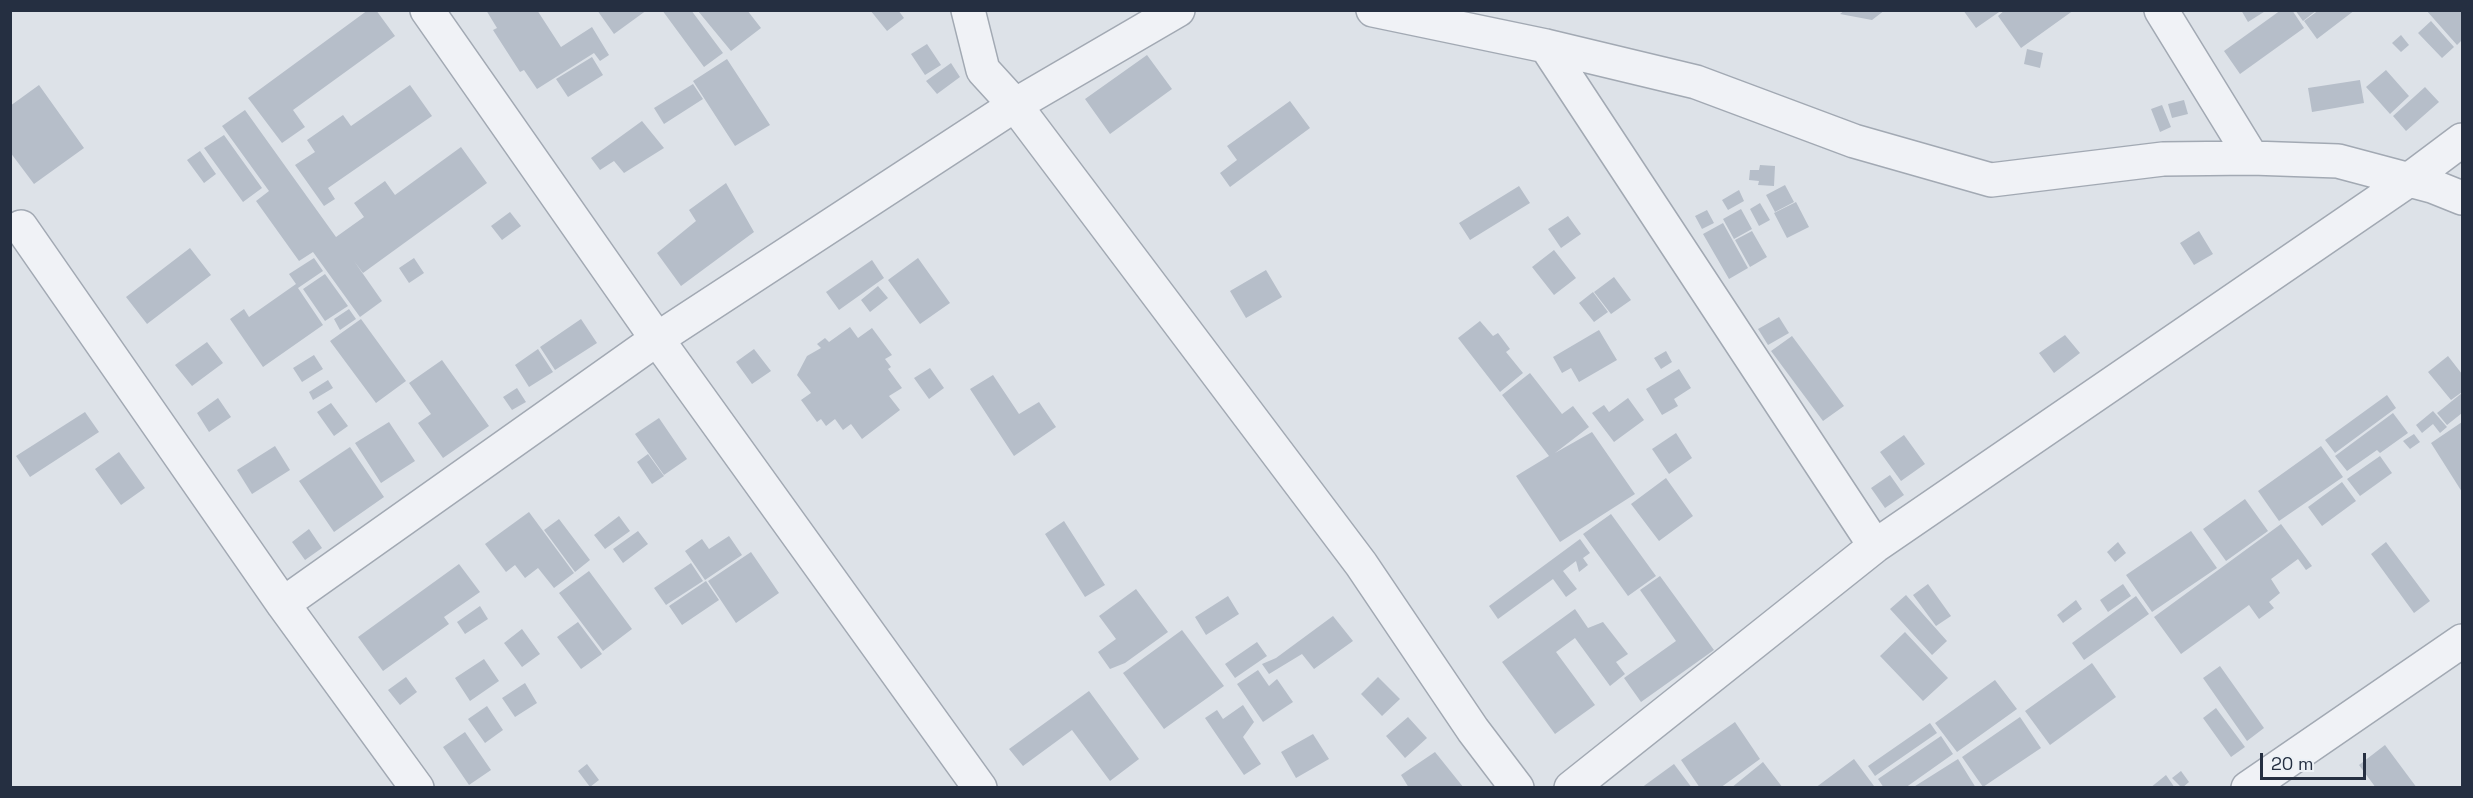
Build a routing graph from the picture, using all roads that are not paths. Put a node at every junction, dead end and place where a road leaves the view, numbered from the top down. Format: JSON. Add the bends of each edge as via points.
{"nodes":[{"id":1,"x":427,"y":10,"type":"edge"},
{"id":2,"x":968,"y":10,"type":"edge"},
{"id":3,"x":1178,"y":10,"type":"edge"},
{"id":4,"x":1372,"y":10,"type":"edge"},
{"id":5,"x":2161,"y":10,"type":"edge"},
{"id":6,"x":1546,"y":46,"type":"junction"},
{"id":7,"x":1015,"y":105,"type":"junction"},
{"id":8,"x":2463,"y":140,"type":"edge"},
{"id":9,"x":2252,"y":158,"type":"junction"},
{"id":10,"x":2409,"y":180,"type":"junction"},
{"id":11,"x":2463,"y":198,"type":"edge"},
{"id":12,"x":21,"y":227,"type":"dead end"},
{"id":13,"x":657,"y":339,"type":"junction"},
{"id":14,"x":1875,"y":546,"type":"junction"},
{"id":15,"x":283,"y":604,"type":"junction"},
{"id":16,"x":2463,"y":641,"type":"edge"},
{"id":17,"x":417,"y":788,"type":"edge"},
{"id":18,"x":980,"y":788,"type":"edge"},
{"id":19,"x":1517,"y":788,"type":"edge"},
{"id":20,"x":1570,"y":788,"type":"edge"},
{"id":21,"x":2248,"y":788,"type":"edge"}],
"edges":[{"from":1,"to":13,"type":"street"},
{"from":2,"to":7,"type":"street","via":[[983,70]]},
{"from":3,"to":7,"type":"street"},
{"from":4,"to":6,"type":"street"},
{"from":5,"to":9,"type":"street"},
{"from":6,"to":9,"type":"street","via":[[1696,82],[1854,141],[1991,180],[2163,159]]},
{"from":6,"to":14,"type":"street"},
{"from":7,"to":13,"type":"street"},
{"from":7,"to":19,"type":"street","via":[[1361,564]]},
{"from":8,"to":10,"type":"street"},
{"from":9,"to":10,"type":"street","via":[[2338,161]]},
{"from":10,"to":11,"type":"street"},
{"from":10,"to":14,"type":"street"},
{"from":12,"to":15,"type":"street"},
{"from":13,"to":15,"type":"street"},
{"from":13,"to":18,"type":"street"},
{"from":14,"to":20,"type":"street"},
{"from":15,"to":17,"type":"street"},
{"from":16,"to":21,"type":"street"}]}
